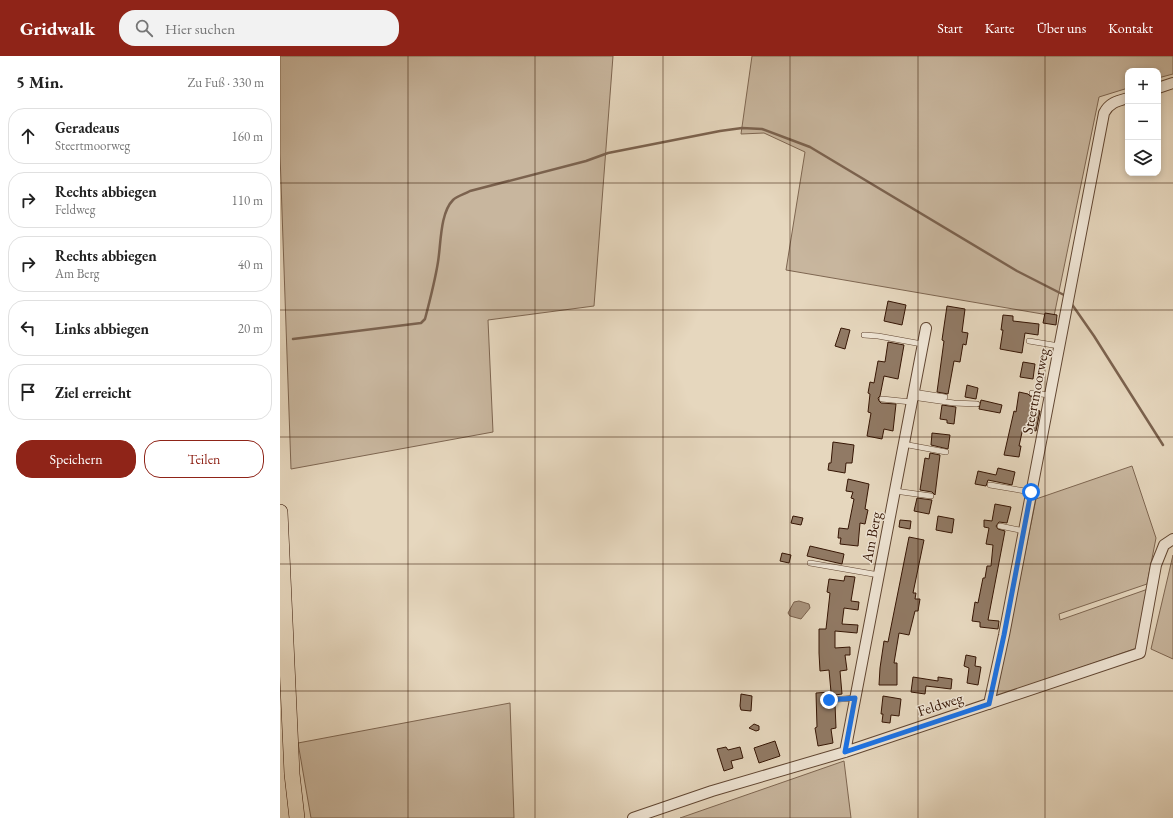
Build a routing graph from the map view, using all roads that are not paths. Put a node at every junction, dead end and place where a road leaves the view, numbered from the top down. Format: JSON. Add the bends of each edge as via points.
{"nodes":[{"id":1,"x":1173,"y":83,"type":"edge"},
{"id":2,"x":1161,"y":87,"type":"edge"},
{"id":3,"x":1125,"y":99,"type":"edge"},
{"id":4,"x":926,"y":328,"type":"dead end"},
{"id":5,"x":864,"y":335,"type":"dead end"},
{"id":6,"x":1029,"y":341,"type":"dead end"},
{"id":7,"x":922,"y":344,"type":"junction"},
{"id":8,"x":1059,"y":346,"type":"junction"},
{"id":9,"x":1032,"y":393,"type":"dead end"},
{"id":10,"x":1050,"y":395,"type":"junction"},
{"id":11,"x":912,"y":397,"type":"junction"},
{"id":12,"x":945,"y":398,"type":"dead end"},
{"id":13,"x":882,"y":399,"type":"dead end"},
{"id":14,"x":976,"y":404,"type":"dead end"},
{"id":15,"x":903,"y":444,"type":"junction"},
{"id":16,"x":946,"y":452,"type":"dead end"},
{"id":17,"x":990,"y":485,"type":"dead end"},
{"id":18,"x":894,"y":491,"type":"junction"},
{"id":19,"x":1031,"y":492,"type":"junction"},
{"id":20,"x":931,"y":496,"type":"dead end"},
{"id":21,"x":280,"y":512,"type":"edge"},
{"id":22,"x":1000,"y":526,"type":"dead end"},
{"id":23,"x":1024,"y":530,"type":"junction"},
{"id":24,"x":1173,"y":539,"type":"edge"},
{"id":25,"x":810,"y":563,"type":"dead end"},
{"id":26,"x":878,"y":575,"type":"junction"},
{"id":27,"x":855,"y":698,"type":"junction"},
{"id":28,"x":829,"y":700,"type":"dead end"},
{"id":29,"x":989,"y":704,"type":"junction"},
{"id":30,"x":845,"y":752,"type":"junction"},
{"id":31,"x":297,"y":818,"type":"edge"},
{"id":32,"x":633,"y":818,"type":"edge"}],
"edges":[{"from":1,"to":2,"type":"street"},
{"from":3,"to":8,"type":"street","name":"Steertmoorweg","via":[[1108,106],[1104,113]]},
{"from":4,"to":7,"type":"street","name":"Am Berg"},
{"from":5,"to":7,"type":"lane"},
{"from":6,"to":8,"type":"lane"},
{"from":7,"to":11,"type":"street","name":"Am Berg"},
{"from":8,"to":10,"type":"street","name":"Steertmoorweg"},
{"from":9,"to":10,"type":"lane"},
{"from":10,"to":19,"type":"street","name":"Steertmoorweg"},
{"from":11,"to":12,"type":"lane"},
{"from":11,"to":13,"type":"lane"},
{"from":11,"to":14,"type":"lane"},
{"from":11,"to":15,"type":"street","name":"Am Berg"},
{"from":15,"to":16,"type":"lane"},
{"from":15,"to":18,"type":"street","name":"Am Berg"},
{"from":17,"to":19,"type":"lane"},
{"from":18,"to":20,"type":"lane"},
{"from":18,"to":26,"type":"street","name":"Am Berg"},
{"from":19,"to":23,"type":"street","name":"Steertmoorweg"},
{"from":21,"to":31,"type":"main road","via":[[292,774]]},
{"from":22,"to":23,"type":"lane"},
{"from":23,"to":29,"type":"street","name":"Steertmoorweg"},
{"from":24,"to":29,"type":"street","name":"Feldweg","via":[[1164,545],[1156,565],[1140,653]]},
{"from":25,"to":26,"type":"lane"},
{"from":26,"to":27,"type":"street","name":"Am Berg"},
{"from":27,"to":28,"type":"lane"},
{"from":27,"to":30,"type":"street","name":"Am Berg"},
{"from":29,"to":30,"type":"street","name":"Feldweg"},
{"from":30,"to":32,"type":"street","name":"Feldweg","via":[[712,791]]}]}
